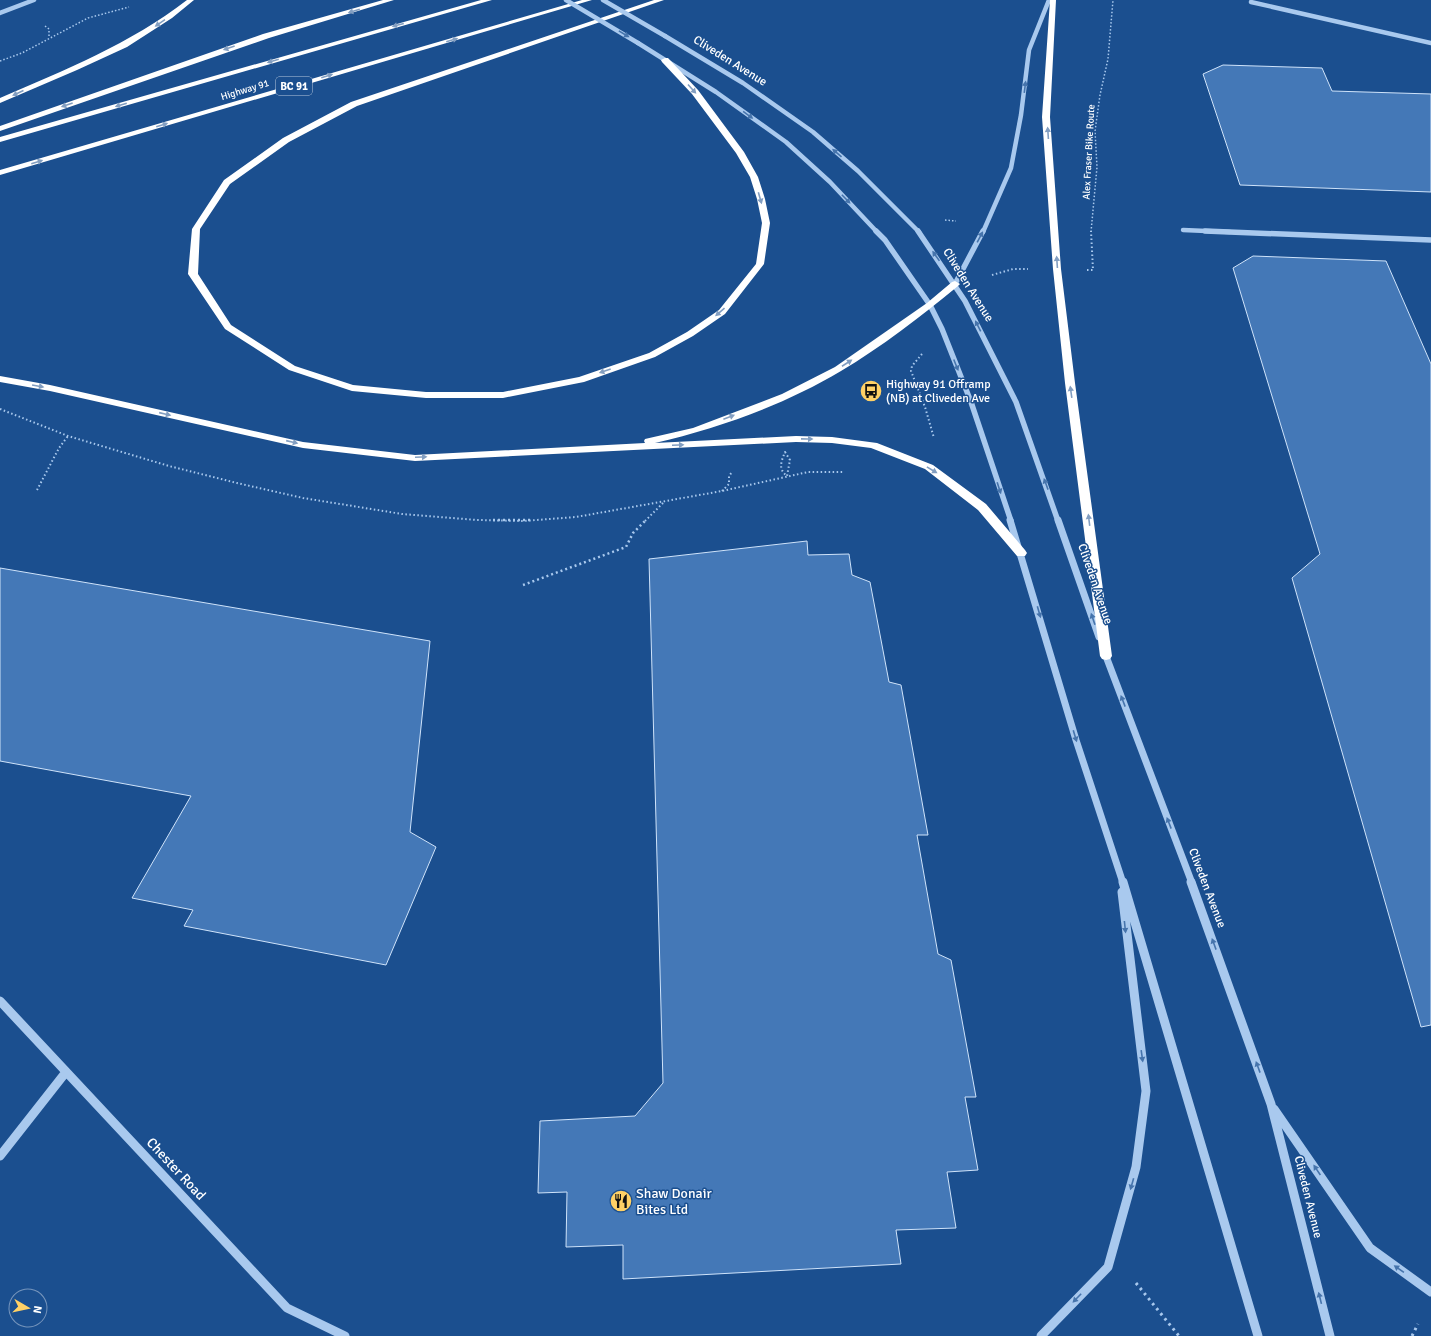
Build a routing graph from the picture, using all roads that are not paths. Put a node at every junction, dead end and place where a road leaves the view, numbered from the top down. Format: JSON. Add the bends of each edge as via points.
{"nodes":[{"id":1,"x":34,"y":0,"type":"edge"},
{"id":2,"x":191,"y":0,"type":"edge"},
{"id":3,"x":391,"y":0,"type":"edge"},
{"id":4,"x":490,"y":0,"type":"edge"},
{"id":5,"x":566,"y":0,"type":"edge"},
{"id":6,"x":589,"y":0,"type":"edge"},
{"id":7,"x":603,"y":0,"type":"edge"},
{"id":8,"x":661,"y":0,"type":"edge"},
{"id":9,"x":1049,"y":0,"type":"edge"},
{"id":10,"x":1053,"y":0,"type":"edge"},
{"id":11,"x":1251,"y":2,"type":"dead end"},
{"id":12,"x":0,"y":13,"type":"edge"},
{"id":13,"x":1431,"y":43,"type":"edge"},
{"id":14,"x":665,"y":60,"type":"junction"},
{"id":15,"x":0,"y":101,"type":"edge"},
{"id":16,"x":0,"y":129,"type":"edge"},
{"id":17,"x":0,"y":140,"type":"edge"},
{"id":18,"x":0,"y":173,"type":"edge"},
{"id":19,"x":1183,"y":230,"type":"dead end"},
{"id":20,"x":1431,"y":240,"type":"edge"},
{"id":21,"x":955,"y":284,"type":"junction"},
{"id":22,"x":930,"y":306,"type":"junction"},
{"id":23,"x":0,"y":379,"type":"edge"},
{"id":24,"x":625,"y":447,"type":"junction"},
{"id":25,"x":1021,"y":553,"type":"junction"},
{"id":26,"x":1106,"y":656,"type":"junction"},
{"id":27,"x":1120,"y":874,"type":"junction"},
{"id":28,"x":0,"y":1001,"type":"edge"},
{"id":29,"x":66,"y":1072,"type":"junction"},
{"id":30,"x":1271,"y":1104,"type":"junction"},
{"id":31,"x":0,"y":1156,"type":"edge"},
{"id":32,"x":1431,"y":1292,"type":"edge"},
{"id":33,"x":345,"y":1336,"type":"edge"},
{"id":34,"x":1041,"y":1336,"type":"edge"},
{"id":35,"x":1258,"y":1336,"type":"edge"},
{"id":36,"x":1330,"y":1336,"type":"edge"}],
"edges":[{"from":1,"to":12,"type":"street"},
{"from":2,"to":15,"type":"highway","one_way":true,"via":[[154,27],[109,52]]},
{"from":3,"to":16,"type":"highway","one_way":true,"via":[[266,36]]},
{"from":4,"to":17,"type":"highway","name":"Highway 91","number":"BC 91","one_way":true},
{"from":5,"to":14,"type":"street","one_way":true,"bridge":true},
{"from":18,"to":6,"type":"highway","name":"Highway 91","number":"BC 91","one_way":true},
{"from":21,"to":7,"type":"street","name":"Cliveden Avenue","one_way":true,"bridge":true,"via":[[918,231],[858,171],[813,132],[743,82]]},
{"from":14,"to":8,"type":"highway","one_way":true,"via":[[695,92],[740,152],[754,177],[766,223],[760,264],[722,312],[652,355],[581,380],[503,395],[426,395],[352,388],[292,368],[228,327],[193,274],[196,229],[227,182],[286,140],[354,104]]},
{"from":21,"to":9,"type":"street","one_way":true,"via":[[986,226],[1011,168],[1029,50]]},
{"from":26,"to":10,"type":"highway","one_way":true,"via":[[1057,269],[1046,117]]},
{"from":11,"to":13,"type":"street"},
{"from":14,"to":22,"type":"street","one_way":true,"via":[[716,92],[786,142],[830,182],[885,240]]},
{"from":19,"to":20,"type":"street"},
{"from":21,"to":22,"type":"highway"},
{"from":26,"to":21,"type":"street","name":"Cliveden Avenue","one_way":true,"via":[[1016,402],[976,320]]},
{"from":24,"to":22,"type":"highway","one_way":true,"via":[[696,430],[786,396],[838,369]]},
{"from":22,"to":25,"type":"street","one_way":true,"via":[[942,329],[971,402]]},
{"from":23,"to":24,"type":"highway","one_way":true,"via":[[303,445],[416,458]]},
{"from":24,"to":25,"type":"highway","one_way":true,"via":[[796,439],[873,445],[918,462],[939,474],[982,507]]},
{"from":25,"to":27,"type":"street","one_way":true,"via":[[1076,740]]},
{"from":30,"to":26,"type":"street","name":"Cliveden Avenue","one_way":true,"via":[[1210,932]]},
{"from":27,"to":34,"type":"street","one_way":true,"via":[[1146,1091],[1136,1167],[1108,1267]]},
{"from":27,"to":35,"type":"street"},
{"from":28,"to":29,"type":"street","name":"Chester Road"},
{"from":29,"to":31,"type":"street"},
{"from":29,"to":33,"type":"street","name":"Chester Road","via":[[287,1308]]},
{"from":32,"to":30,"type":"street","one_way":true,"via":[[1370,1248]]},
{"from":36,"to":30,"type":"street","name":"Cliveden Avenue","one_way":true}]}
